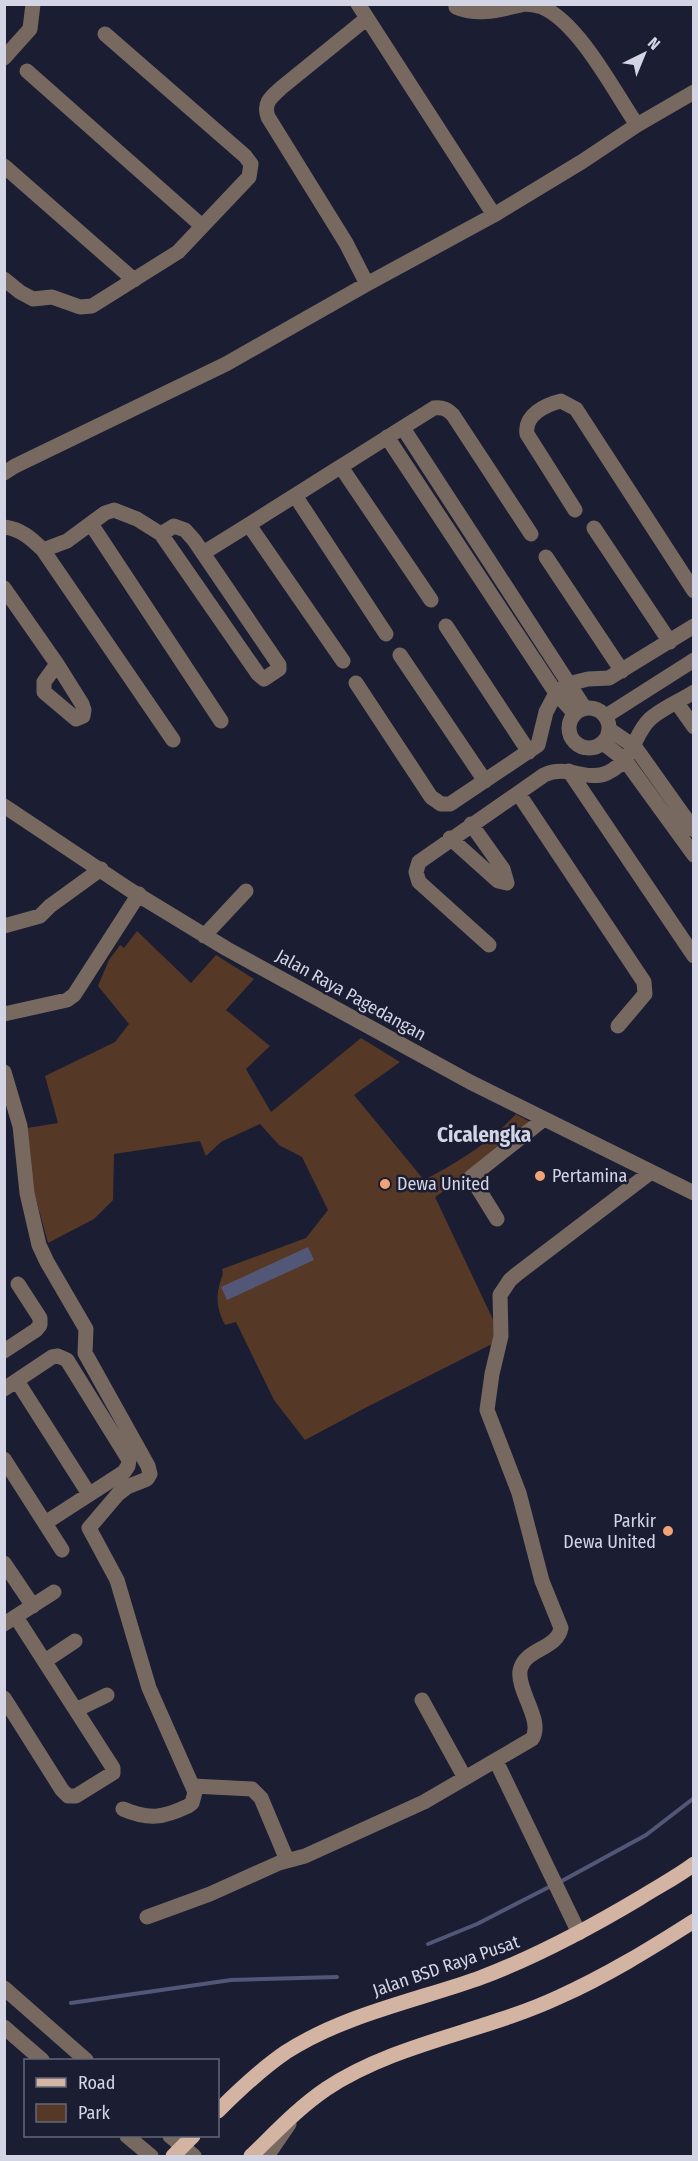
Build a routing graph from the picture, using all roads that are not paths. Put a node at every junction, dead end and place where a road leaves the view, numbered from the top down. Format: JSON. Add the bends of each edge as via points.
{"nodes":[{"id":1,"x":33,"y":4,"type":"edge"},
{"id":2,"x":358,"y":4,"type":"edge"},
{"id":3,"x":525,"y":4,"type":"edge"},
{"id":4,"x":456,"y":7,"type":"dead end"},
{"id":5,"x":366,"y":19,"type":"junction"},
{"id":6,"x":105,"y":33,"type":"dead end"},
{"id":7,"x":4,"y":58,"type":"edge"},
{"id":8,"x":27,"y":71,"type":"dead end"},
{"id":9,"x":693,"y":92,"type":"edge"},
{"id":10,"x":637,"y":125,"type":"junction"},
{"id":11,"x":4,"y":165,"type":"edge"},
{"id":12,"x":494,"y":215,"type":"junction"},
{"id":13,"x":202,"y":226,"type":"junction"},
{"id":14,"x":4,"y":279,"type":"edge"},
{"id":15,"x":134,"y":280,"type":"junction"},
{"id":16,"x":367,"y":284,"type":"junction"},
{"id":17,"x":403,"y":428,"type":"junction"},
{"id":18,"x":387,"y":437,"type":"junction"},
{"id":19,"x":341,"y":467,"type":"junction"},
{"id":20,"x":4,"y":472,"type":"edge"},
{"id":21,"x":296,"y":496,"type":"junction"},
{"id":22,"x":575,"y":510,"type":"dead end"},
{"id":23,"x":91,"y":524,"type":"junction"},
{"id":24,"x":249,"y":525,"type":"junction"},
{"id":25,"x":4,"y":527,"type":"edge"},
{"id":26,"x":594,"y":528,"type":"dead end"},
{"id":27,"x":161,"y":534,"type":"junction"},
{"id":28,"x":531,"y":534,"type":"dead end"},
{"id":29,"x":43,"y":550,"type":"junction"},
{"id":30,"x":203,"y":553,"type":"junction"},
{"id":31,"x":546,"y":557,"type":"dead end"},
{"id":32,"x":4,"y":588,"type":"edge"},
{"id":33,"x":693,"y":591,"type":"edge"},
{"id":34,"x":431,"y":600,"type":"dead end"},
{"id":35,"x":446,"y":626,"type":"dead end"},
{"id":36,"x":693,"y":626,"type":"edge"},
{"id":37,"x":386,"y":634,"type":"dead end"},
{"id":38,"x":670,"y":642,"type":"junction"},
{"id":39,"x":400,"y":655,"type":"dead end"},
{"id":40,"x":693,"y":660,"type":"edge"},
{"id":41,"x":343,"y":661,"type":"dead end"},
{"id":42,"x":57,"y":664,"type":"dead end"},
{"id":43,"x":622,"y":672,"type":"junction"},
{"id":44,"x":356,"y":683,"type":"dead end"},
{"id":45,"x":562,"y":688,"type":"junction"},
{"id":46,"x":693,"y":692,"type":"edge"},
{"id":47,"x":677,"y":703,"type":"junction"},
{"id":48,"x":579,"y":710,"type":"junction"},
{"id":49,"x":221,"y":721,"type":"dead end"},
{"id":50,"x":693,"y":727,"type":"edge"},
{"id":51,"x":606,"y":730,"type":"junction"},
{"id":52,"x":173,"y":740,"type":"dead end"},
{"id":53,"x":635,"y":747,"type":"junction"},
{"id":54,"x":529,"y":752,"type":"junction"},
{"id":55,"x":625,"y":760,"type":"junction"},
{"id":56,"x":569,"y":771,"type":"junction"},
{"id":57,"x":485,"y":781,"type":"junction"},
{"id":58,"x":518,"y":793,"type":"junction"},
{"id":59,"x":4,"y":806,"type":"edge"},
{"id":60,"x":471,"y":824,"type":"junction"},
{"id":61,"x":693,"y":830,"type":"edge"},
{"id":62,"x":450,"y":838,"type":"junction"},
{"id":63,"x":693,"y":855,"type":"edge"},
{"id":64,"x":101,"y":869,"type":"junction"},
{"id":65,"x":246,"y":891,"type":"dead end"},
{"id":66,"x":139,"y":894,"type":"junction"},
{"id":67,"x":4,"y":926,"type":"edge"},
{"id":68,"x":204,"y":936,"type":"junction"},
{"id":69,"x":489,"y":945,"type":"dead end"},
{"id":70,"x":693,"y":956,"type":"edge"},
{"id":71,"x":4,"y":1014,"type":"edge"},
{"id":72,"x":618,"y":1026,"type":"dead end"},
{"id":73,"x":4,"y":1072,"type":"edge"},
{"id":74,"x":544,"y":1119,"type":"junction"},
{"id":75,"x":651,"y":1172,"type":"junction"},
{"id":76,"x":693,"y":1193,"type":"edge"},
{"id":77,"x":497,"y":1219,"type":"dead end"},
{"id":78,"x":18,"y":1284,"type":"dead end"},
{"id":79,"x":4,"y":1351,"type":"edge"},
{"id":80,"x":11,"y":1385,"type":"edge"},
{"id":81,"x":4,"y":1459,"type":"edge"},
{"id":82,"x":89,"y":1494,"type":"junction"},
{"id":83,"x":45,"y":1523,"type":"junction"},
{"id":84,"x":62,"y":1550,"type":"dead end"},
{"id":85,"x":4,"y":1563,"type":"edge"},
{"id":86,"x":54,"y":1592,"type":"dead end"},
{"id":87,"x":33,"y":1606,"type":"junction"},
{"id":88,"x":10,"y":1621,"type":"edge"},
{"id":89,"x":75,"y":1641,"type":"dead end"},
{"id":90,"x":45,"y":1661,"type":"junction"},
{"id":91,"x":107,"y":1695,"type":"dead end"},
{"id":92,"x":4,"y":1698,"type":"edge"},
{"id":93,"x":422,"y":1700,"type":"dead end"},
{"id":94,"x":76,"y":1710,"type":"junction"},
{"id":95,"x":496,"y":1761,"type":"junction"},
{"id":96,"x":465,"y":1778,"type":"junction"},
{"id":97,"x":193,"y":1786,"type":"junction"},
{"id":98,"x":123,"y":1809,"type":"dead end"},
{"id":99,"x":287,"y":1860,"type":"junction"},
{"id":100,"x":693,"y":1864,"type":"edge"},
{"id":101,"x":147,"y":1917,"type":"dead end"},
{"id":102,"x":693,"y":1921,"type":"edge"},
{"id":103,"x":579,"y":1933,"type":"junction"},
{"id":104,"x":4,"y":1988,"type":"edge"},
{"id":105,"x":4,"y":2027,"type":"edge"},
{"id":106,"x":40,"y":2059,"type":"edge"},
{"id":107,"x":84,"y":2059,"type":"edge"},
{"id":108,"x":219,"y":2110,"type":"edge"},
{"id":109,"x":298,"y":2111,"type":"junction"},
{"id":110,"x":128,"y":2137,"type":"edge"},
{"id":111,"x":171,"y":2137,"type":"edge"},
{"id":112,"x":185,"y":2149,"type":"edge"},
{"id":113,"x":150,"y":2157,"type":"edge"},
{"id":114,"x":251,"y":2157,"type":"edge"},
{"id":115,"x":267,"y":2157,"type":"edge"}],
"edges":[{"from":1,"to":7,"type":"street","via":[[30,29]]},
{"from":2,"to":5,"type":"street"},
{"from":3,"to":4,"type":"street","via":[[482,13]]},
{"from":3,"to":10,"type":"street","via":[[559,17],[578,36]]},
{"from":5,"to":12,"type":"street"},
{"from":5,"to":16,"type":"street","via":[[281,88],[268,100],[265,109]]},
{"from":6,"to":13,"type":"street","via":[[251,164],[249,177]]},
{"from":8,"to":13,"type":"street"},
{"from":9,"to":10,"type":"street"},
{"from":10,"to":12,"type":"street"},
{"from":11,"to":15,"type":"street"},
{"from":12,"to":16,"type":"street"},
{"from":13,"to":15,"type":"street","via":[[178,252]]},
{"from":14,"to":15,"type":"street","via":[[33,299],[52,297],[80,307],[92,306]]},
{"from":16,"to":20,"type":"street","via":[[226,364]]},
{"from":17,"to":18,"type":"street"},
{"from":17,"to":28,"type":"street","via":[[434,408],[447,409]]},
{"from":17,"to":45,"type":"street"},
{"from":18,"to":19,"type":"street"},
{"from":18,"to":45,"type":"street"},
{"from":19,"to":21,"type":"street"},
{"from":19,"to":34,"type":"street"},
{"from":21,"to":24,"type":"street"},
{"from":21,"to":37,"type":"street"},
{"from":22,"to":33,"type":"street","via":[[526,428],[532,415],[561,400],[576,408]]},
{"from":23,"to":27,"type":"street","via":[[114,510]]},
{"from":23,"to":29,"type":"street","via":[[68,540]]},
{"from":23,"to":49,"type":"street"},
{"from":24,"to":30,"type":"street"},
{"from":24,"to":41,"type":"street"},
{"from":25,"to":29,"type":"street","via":[[29,536]]},
{"from":26,"to":38,"type":"street"},
{"from":27,"to":30,"type":"street","via":[[179,527]]},
{"from":27,"to":30,"type":"street","via":[[258,674],[267,678],[279,669],[279,664]]},
{"from":29,"to":52,"type":"street"},
{"from":31,"to":43,"type":"street"},
{"from":32,"to":42,"type":"street"},
{"from":35,"to":54,"type":"street"},
{"from":36,"to":38,"type":"street"},
{"from":38,"to":43,"type":"street"},
{"from":39,"to":57,"type":"street"},
{"from":40,"to":51,"type":"street"},
{"from":43,"to":45,"type":"street"},
{"from":44,"to":57,"type":"street","via":[[435,801],[450,804]]},
{"from":45,"to":48,"type":"street"},
{"from":45,"to":54,"type":"street","via":[[546,712],[538,745]]},
{"from":46,"to":47,"type":"street"},
{"from":47,"to":50,"type":"street"},
{"from":47,"to":53,"type":"street","via":[[651,718]]},
{"from":48,"to":51,"type":"street","via":[[597,708]]},
{"from":48,"to":51,"type":"street","via":[[568,725],[570,737],[579,746],[592,748]]},
{"from":51,"to":53,"type":"street"},
{"from":51,"to":55,"type":"street"},
{"from":53,"to":55,"type":"street"},
{"from":53,"to":61,"type":"street"},
{"from":54,"to":57,"type":"street"},
{"from":55,"to":56,"type":"street","via":[[602,775]]},
{"from":55,"to":63,"type":"street"},
{"from":56,"to":58,"type":"street","via":[[553,770]]},
{"from":56,"to":70,"type":"street"},
{"from":58,"to":60,"type":"street"},
{"from":58,"to":72,"type":"street","via":[[644,982],[645,994]]},
{"from":59,"to":64,"type":"street","name":"Jalan Raya Pagedangan"},
{"from":60,"to":62,"type":"street"},
{"from":60,"to":62,"type":"street","via":[[503,869],[507,883],[498,881]]},
{"from":62,"to":69,"type":"street","via":[[418,862],[417,877]]},
{"from":64,"to":66,"type":"street","name":"Jalan Raya Pagedangan"},
{"from":64,"to":67,"type":"street","via":[[40,916]]},
{"from":65,"to":68,"type":"street"},
{"from":66,"to":68,"type":"street","name":"Jalan Raya Pagedangan"},
{"from":66,"to":71,"type":"street","via":[[74,994],[67,1000]]},
{"from":68,"to":74,"type":"street","name":"Jalan Raya Pagedangan"},
{"from":73,"to":97,"type":"street","via":[[20,1126],[27,1193],[39,1245],[86,1329],[85,1353],[148,1466],[147,1479],[118,1494],[89,1528],[117,1580],[149,1688]]},
{"from":74,"to":75,"type":"street","name":"Jalan Raya Pagedangan"},
{"from":74,"to":77,"type":"street","via":[[471,1177]]},
{"from":75,"to":76,"type":"street","name":"Jalan Raya Pagedangan"},
{"from":75,"to":95,"type":"street","via":[[517,1274],[500,1295],[501,1336],[487,1410],[519,1493],[542,1581],[561,1628],[558,1636],[530,1655],[520,1671],[535,1735]]},
{"from":78,"to":79,"type":"street","via":[[40,1325]]},
{"from":80,"to":82,"type":"street"},
{"from":80,"to":82,"type":"street","via":[[52,1357],[66,1360],[129,1460],[124,1472]]},
{"from":81,"to":83,"type":"street"},
{"from":82,"to":83,"type":"street"},
{"from":83,"to":84,"type":"street"},
{"from":85,"to":87,"type":"street"},
{"from":86,"to":87,"type":"street"},
{"from":87,"to":88,"type":"street"},
{"from":88,"to":90,"type":"street"},
{"from":89,"to":90,"type":"street"},
{"from":90,"to":94,"type":"street"},
{"from":91,"to":94,"type":"street"},
{"from":92,"to":94,"type":"street","via":[[68,1796],[76,1796],[113,1773]]},
{"from":93,"to":96,"type":"street"},
{"from":95,"to":96,"type":"street"},
{"from":95,"to":103,"type":"street"},
{"from":96,"to":99,"type":"street","via":[[424,1802],[305,1856]]},
{"from":97,"to":98,"type":"street","via":[[192,1803],[169,1814],[145,1817]]},
{"from":97,"to":99,"type":"street","via":[[252,1789],[261,1798]]},
{"from":99,"to":101,"type":"street"},
{"from":100,"to":103,"type":"main road","name":"Jalan BSD Raya Pusat"},
{"from":102,"to":109,"type":"main road","via":[[635,1959],[558,1998],[359,2071],[326,2089]]},
{"from":103,"to":108,"type":"main road","name":"Jalan BSD Raya Pusat","via":[[542,1953],[320,2034],[286,2052]]},
{"from":104,"to":107,"type":"street"},
{"from":105,"to":106,"type":"street"},
{"from":109,"to":114,"type":"main road"},
{"from":109,"to":115,"type":"street"},
{"from":110,"to":113,"type":"street"},
{"from":111,"to":112,"type":"street"}]}
